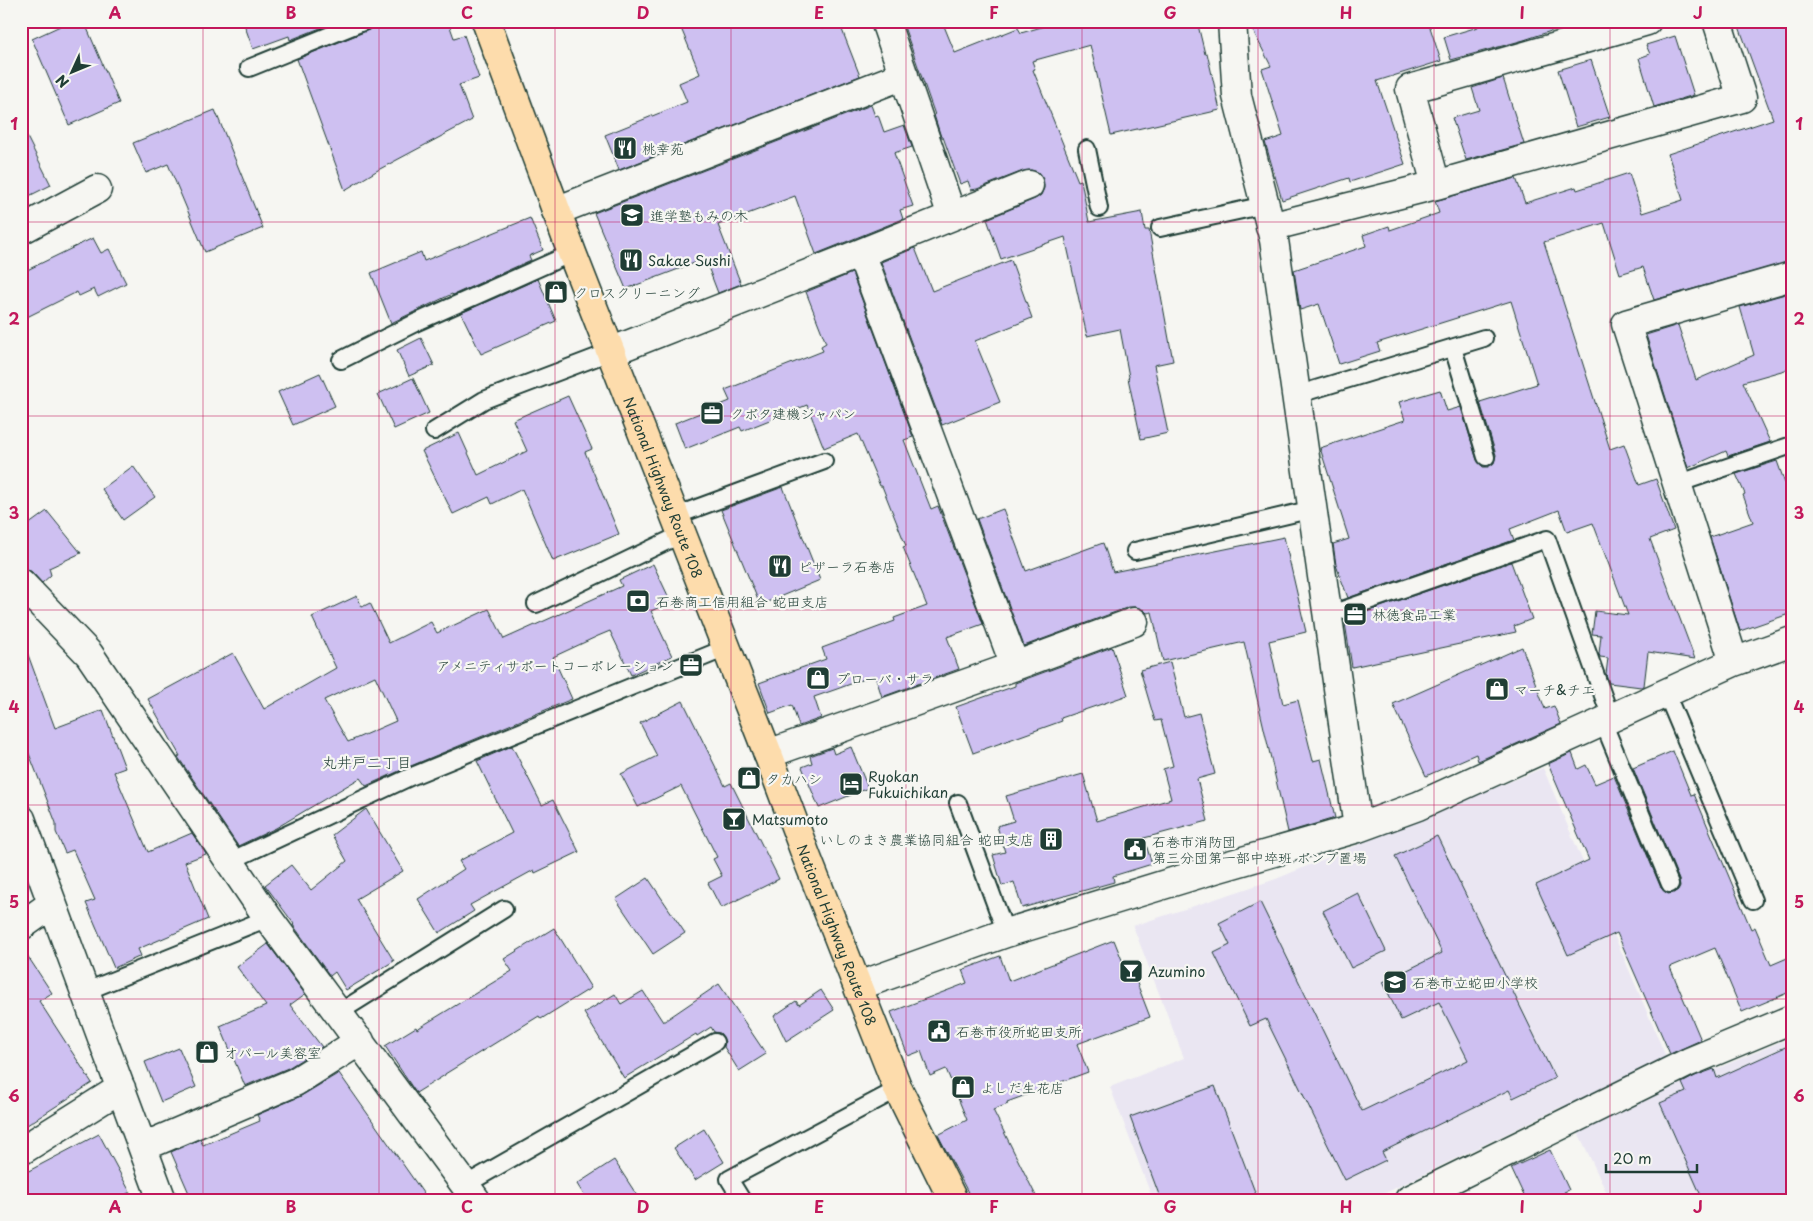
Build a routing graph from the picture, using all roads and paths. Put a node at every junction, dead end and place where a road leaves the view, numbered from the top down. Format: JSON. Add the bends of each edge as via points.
{"nodes":[{"id":1,"x":365,"y":21,"type":"edge"},
{"id":2,"x":486,"y":21,"type":"edge"},
{"id":3,"x":885,"y":21,"type":"edge"},
{"id":4,"x":1232,"y":21,"type":"edge"},
{"id":5,"x":1647,"y":21,"type":"edge"},
{"id":6,"x":1717,"y":21,"type":"edge"},
{"id":7,"x":249,"y":68,"type":"dead end"},
{"id":8,"x":904,"y":75,"type":"junction"},
{"id":9,"x":1087,"y":149,"type":"dead end"},
{"id":10,"x":1029,"y":185,"type":"dead end"},
{"id":11,"x":1436,"y":185,"type":"junction"},
{"id":12,"x":97,"y":189,"type":"dead end"},
{"id":13,"x":1098,"y":208,"type":"dead end"},
{"id":14,"x":556,"y":211,"type":"junction"},
{"id":15,"x":952,"y":216,"type":"junction"},
{"id":16,"x":1267,"y":216,"type":"junction"},
{"id":17,"x":1160,"y":228,"type":"dead end"},
{"id":18,"x":21,"y":230,"type":"edge"},
{"id":19,"x":572,"y":253,"type":"junction"},
{"id":20,"x":861,"y":253,"type":"junction"},
{"id":21,"x":1792,"y":276,"type":"edge"},
{"id":22,"x":1484,"y":338,"type":"dead end"},
{"id":23,"x":1453,"y":348,"type":"junction"},
{"id":24,"x":610,"y":352,"type":"junction"},
{"id":25,"x":341,"y":360,"type":"dead end"},
{"id":26,"x":1296,"y":395,"type":"junction"},
{"id":27,"x":434,"y":431,"type":"dead end"},
{"id":28,"x":1792,"y":445,"type":"edge"},
{"id":29,"x":1486,"y":457,"type":"dead end"},
{"id":30,"x":824,"y":461,"type":"dead end"},
{"id":31,"x":1677,"y":484,"type":"junction"},
{"id":32,"x":1313,"y":509,"type":"junction"},
{"id":33,"x":678,"y":525,"type":"junction"},
{"id":34,"x":1135,"y":550,"type":"dead end"},
{"id":35,"x":21,"y":583,"type":"edge"},
{"id":36,"x":536,"y":604,"type":"dead end"},
{"id":37,"x":1328,"y":615,"type":"junction"},
{"id":38,"x":1134,"y":622,"type":"dead end"},
{"id":39,"x":1792,"y":641,"type":"edge"},
{"id":40,"x":726,"y":648,"type":"junction"},
{"id":41,"x":1734,"y":662,"type":"junction"},
{"id":42,"x":1015,"y":666,"type":"junction"},
{"id":43,"x":1666,"y":693,"type":"junction"},
{"id":44,"x":1607,"y":720,"type":"junction"},
{"id":45,"x":768,"y":754,"type":"junction"},
{"id":46,"x":958,"y":803,"type":"dead end"},
{"id":47,"x":21,"y":819,"type":"edge"},
{"id":48,"x":1358,"y":828,"type":"junction"},
{"id":49,"x":230,"y":861,"type":"junction"},
{"id":50,"x":1670,"y":884,"type":"dead end"},
{"id":51,"x":1754,"y":900,"type":"dead end"},
{"id":52,"x":52,"y":904,"type":"junction"},
{"id":53,"x":504,"y":909,"type":"dead end"},
{"id":54,"x":268,"y":918,"type":"junction"},
{"id":55,"x":21,"y":926,"type":"edge"},
{"id":56,"x":1006,"y":933,"type":"junction"},
{"id":57,"x":858,"y":986,"type":"junction"},
{"id":58,"x":84,"y":992,"type":"junction"},
{"id":59,"x":338,"y":1012,"type":"junction"},
{"id":60,"x":1792,"y":1019,"type":"edge"},
{"id":61,"x":360,"y":1041,"type":"junction"},
{"id":62,"x":715,"y":1042,"type":"dead end"},
{"id":63,"x":121,"y":1088,"type":"junction"},
{"id":64,"x":898,"y":1088,"type":"junction"},
{"id":65,"x":142,"y":1147,"type":"junction"},
{"id":66,"x":21,"y":1151,"type":"edge"},
{"id":67,"x":472,"y":1196,"type":"edge"},
{"id":68,"x":162,"y":1200,"type":"edge"},
{"id":69,"x":742,"y":1200,"type":"edge"},
{"id":70,"x":953,"y":1200,"type":"edge"},
{"id":71,"x":1409,"y":1200,"type":"edge"}],
"edges":[{"from":1,"to":7,"type":"lane"},
{"from":2,"to":14,"type":"highway","name":"National Highway Route 108"},
{"from":3,"to":8,"type":"street"},
{"from":4,"to":16,"type":"street","via":[[1237,96]]},
{"from":5,"to":11,"type":"street","via":[[1410,89]]},
{"from":6,"to":11,"type":"street","via":[[1742,98]]},
{"from":8,"to":14,"type":"street"},
{"from":8,"to":15,"type":"street"},
{"from":9,"to":13,"type":"lane"},
{"from":10,"to":15,"type":"street"},
{"from":11,"to":16,"type":"street"},
{"from":12,"to":18,"type":"street"},
{"from":14,"to":19,"type":"highway","name":"National Highway Route 108"},
{"from":15,"to":20,"type":"street"},
{"from":16,"to":17,"type":"lane"},
{"from":16,"to":26,"type":"street","via":[[1274,240]]},
{"from":19,"to":24,"type":"highway","name":"National Highway Route 108"},
{"from":19,"to":25,"type":"lane","via":[[417,322]]},
{"from":20,"to":24,"type":"street"},
{"from":20,"to":42,"type":"street"},
{"from":21,"to":31,"type":"street","via":[[1626,324]]},
{"from":22,"to":23,"type":"lane"},
{"from":23,"to":26,"type":"lane"},
{"from":23,"to":29,"type":"lane"},
{"from":24,"to":27,"type":"lane","via":[[484,400]]},
{"from":24,"to":33,"type":"highway","name":"National Highway Route 108"},
{"from":26,"to":32,"type":"street"},
{"from":28,"to":31,"type":"lane"},
{"from":30,"to":33,"type":"lane"},
{"from":31,"to":41,"type":"street"},
{"from":32,"to":34,"type":"lane"},
{"from":32,"to":37,"type":"street"},
{"from":33,"to":36,"type":"lane"},
{"from":33,"to":40,"type":"highway","name":"National Highway Route 108"},
{"from":35,"to":49,"type":"street","via":[[89,654]]},
{"from":37,"to":44,"type":"lane","via":[[1547,539]]},
{"from":37,"to":48,"type":"street"},
{"from":38,"to":42,"type":"street"},
{"from":39,"to":41,"type":"street"},
{"from":40,"to":45,"type":"highway","name":"National Highway Route 108"},
{"from":40,"to":49,"type":"lane","via":[[410,777]]},
{"from":41,"to":43,"type":"street"},
{"from":42,"to":45,"type":"street"},
{"from":43,"to":44,"type":"street"},
{"from":43,"to":51,"type":"lane"},
{"from":44,"to":48,"type":"street","via":[[1418,806]]},
{"from":44,"to":50,"type":"lane"},
{"from":45,"to":57,"type":"highway","name":"National Highway Route 108"},
{"from":46,"to":56,"type":"lane"},
{"from":47,"to":52,"type":"street"},
{"from":48,"to":56,"type":"street"},
{"from":49,"to":54,"type":"street"},
{"from":52,"to":55,"type":"street"},
{"from":52,"to":58,"type":"street"},
{"from":53,"to":59,"type":"lane"},
{"from":54,"to":58,"type":"lane"},
{"from":54,"to":59,"type":"street"},
{"from":56,"to":57,"type":"street"},
{"from":57,"to":64,"type":"highway","name":"National Highway Route 108"},
{"from":58,"to":63,"type":"street"},
{"from":59,"to":61,"type":"street"},
{"from":60,"to":71,"type":"street","via":[[1689,1062]]},
{"from":61,"to":65,"type":"street","via":[[295,1082]]},
{"from":61,"to":67,"type":"street"},
{"from":62,"to":67,"type":"lane"},
{"from":63,"to":65,"type":"street"},
{"from":63,"to":66,"type":"street"},
{"from":64,"to":69,"type":"lane","via":[[729,1180]]},
{"from":64,"to":70,"type":"highway","name":"National Highway Route 108"},
{"from":65,"to":68,"type":"street"}]}
